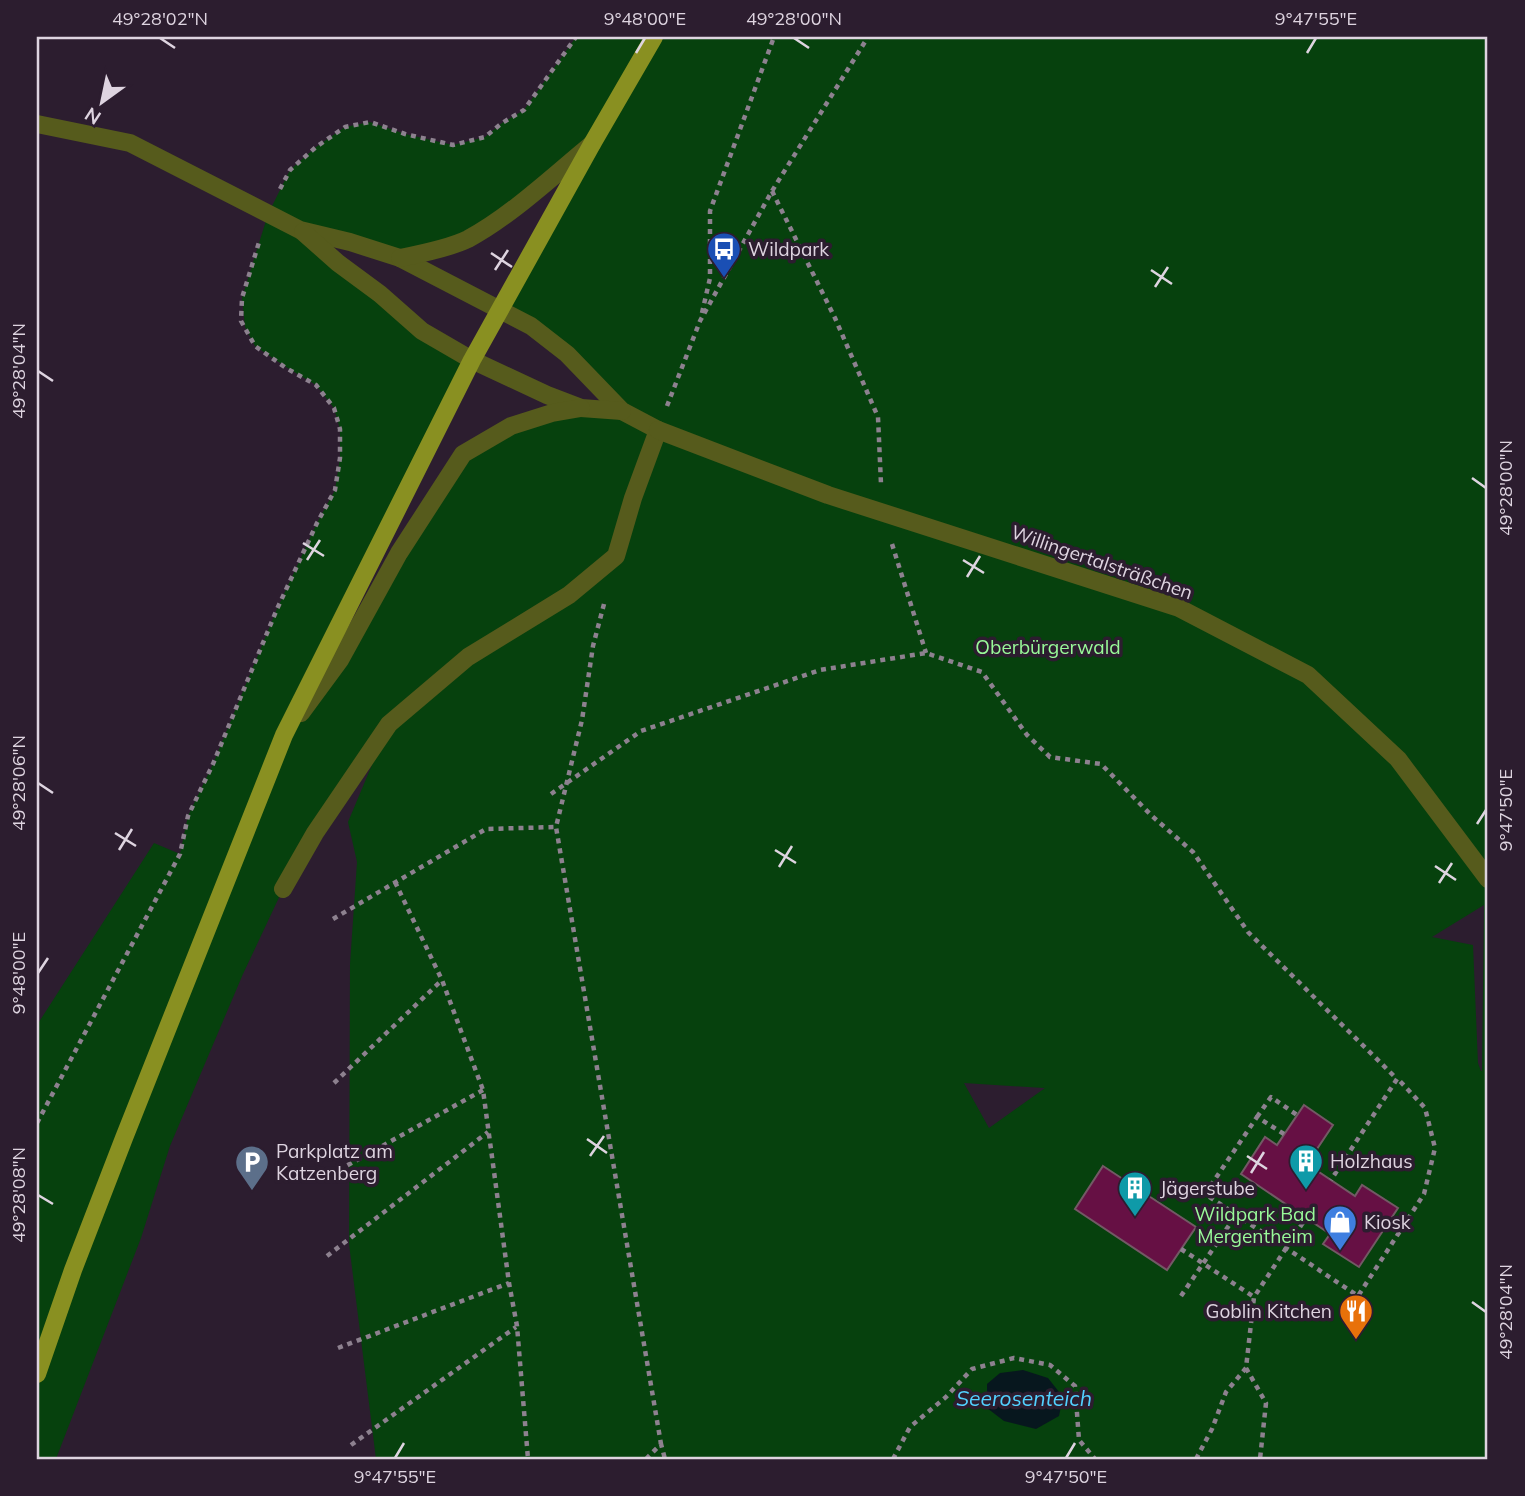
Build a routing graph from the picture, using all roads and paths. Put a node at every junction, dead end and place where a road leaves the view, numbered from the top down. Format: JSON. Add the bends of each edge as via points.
{"nodes":[{"id":1,"x":576,"y":37,"type":"edge"},
{"id":2,"x":654,"y":37,"type":"edge"},
{"id":3,"x":775,"y":37,"type":"edge"},
{"id":4,"x":868,"y":37,"type":"edge"},
{"id":5,"x":37,"y":124,"type":"edge"},
{"id":6,"x":592,"y":144,"type":"junction"},
{"id":7,"x":772,"y":191,"type":"junction"},
{"id":8,"x":268,"y":214,"type":"junction"},
{"id":9,"x":300,"y":230,"type":"junction"},
{"id":10,"x":400,"y":258,"type":"junction"},
{"id":11,"x":500,"y":310,"type":"junction"},
{"id":12,"x":700,"y":321,"type":"junction"},
{"id":13,"x":472,"y":359,"type":"junction"},
{"id":14,"x":581,"y":408,"type":"junction"},
{"id":15,"x":622,"y":411,"type":"junction"},
{"id":16,"x":658,"y":430,"type":"junction"},
{"id":17,"x":882,"y":511,"type":"junction"},
{"id":18,"x":616,"y":556,"type":"junction"},
{"id":19,"x":926,"y":653,"type":"junction"},
{"id":20,"x":284,"y":735,"type":"junction"},
{"id":21,"x":551,"y":794,"type":"dead end"},
{"id":22,"x":556,"y":827,"type":"junction"},
{"id":23,"x":1488,"y":879,"type":"edge"},
{"id":24,"x":395,"y":882,"type":"junction"},
{"id":25,"x":283,"y":889,"type":"dead end"},
{"id":26,"x":333,"y":919,"type":"dead end"},
{"id":27,"x":442,"y":980,"type":"junction"},
{"id":28,"x":1397,"y":1079,"type":"junction"},
{"id":29,"x":334,"y":1083,"type":"dead end"},
{"id":30,"x":483,"y":1090,"type":"junction"},
{"id":31,"x":1297,"y":1115,"type":"dead end"},
{"id":32,"x":1257,"y":1117,"type":"junction"},
{"id":33,"x":37,"y":1123,"type":"edge"},
{"id":34,"x":489,"y":1131,"type":"junction"},
{"id":35,"x":1284,"y":1134,"type":"dead end"},
{"id":36,"x":330,"y":1175,"type":"dead end"},
{"id":37,"x":1331,"y":1180,"type":"dead end"},
{"id":38,"x":1236,"y":1215,"type":"junction"},
{"id":39,"x":1306,"y":1218,"type":"dead end"},
{"id":40,"x":1286,"y":1248,"type":"junction"},
{"id":41,"x":1181,"y":1249,"type":"dead end"},
{"id":42,"x":327,"y":1256,"type":"dead end"},
{"id":43,"x":1203,"y":1263,"type":"junction"},
{"id":44,"x":509,"y":1283,"type":"junction"},
{"id":45,"x":1181,"y":1296,"type":"dead end"},
{"id":46,"x":1254,"y":1297,"type":"junction"},
{"id":47,"x":517,"y":1326,"type":"junction"},
{"id":48,"x":338,"y":1348,"type":"dead end"},
{"id":49,"x":1246,"y":1368,"type":"junction"},
{"id":50,"x":37,"y":1374,"type":"edge"},
{"id":51,"x":661,"y":1444,"type":"junction"},
{"id":52,"x":351,"y":1445,"type":"dead end"},
{"id":53,"x":528,"y":1459,"type":"edge"},
{"id":54,"x":646,"y":1459,"type":"edge"},
{"id":55,"x":665,"y":1459,"type":"edge"},
{"id":56,"x":892,"y":1459,"type":"edge"},
{"id":57,"x":1095,"y":1459,"type":"edge"},
{"id":58,"x":1196,"y":1459,"type":"edge"},
{"id":59,"x":1260,"y":1459,"type":"edge"}],
"edges":[{"from":1,"to":8,"type":"path","via":[[524,110],[485,137],[453,145],[370,122],[345,127],[290,170]]},
{"from":2,"to":6,"type":"main road"},
{"from":3,"to":12,"type":"path","via":[[709,211],[710,278]]},
{"from":4,"to":7,"type":"path"},
{"from":5,"to":8,"type":"street","via":[[130,143]]},
{"from":6,"to":10,"type":"street","via":[[466,240]]},
{"from":6,"to":11,"type":"main road"},
{"from":7,"to":12,"type":"path"},
{"from":7,"to":17,"type":"path","via":[[878,417]]},
{"from":8,"to":9,"type":"street"},
{"from":8,"to":33,"type":"path","via":[[242,298],[241,321],[255,346],[316,385],[334,408],[340,429],[335,490],[277,609],[188,817],[180,854]]},
{"from":9,"to":10,"type":"street"},
{"from":9,"to":13,"type":"street","via":[[422,331]]},
{"from":10,"to":11,"type":"street"},
{"from":11,"to":13,"type":"main road"},
{"from":11,"to":15,"type":"street","via":[[567,354]]},
{"from":12,"to":16,"type":"path"},
{"from":13,"to":14,"type":"street"},
{"from":13,"to":20,"type":"main road"},
{"from":14,"to":15,"type":"street"},
{"from":14,"to":20,"type":"street","via":[[511,425],[463,454],[400,552],[340,660]]},
{"from":15,"to":16,"type":"street","name":"Willingertalsträßchen"},
{"from":16,"to":17,"type":"street","name":"Willingertalsträßchen"},
{"from":16,"to":18,"type":"street"},
{"from":17,"to":19,"type":"path"},
{"from":17,"to":23,"type":"street","name":"Willingertalsträßchen","via":[[1179,608],[1308,675],[1398,760]]},
{"from":18,"to":22,"type":"path"},
{"from":18,"to":25,"type":"street","via":[[569,595],[468,657],[389,724]]},
{"from":19,"to":21,"type":"path","via":[[820,670],[641,731]]},
{"from":19,"to":28,"type":"path","via":[[982,672],[1027,735],[1050,757],[1101,764],[1193,852],[1248,932]]},
{"from":20,"to":50,"type":"main road","via":[[124,1138]]},
{"from":22,"to":24,"type":"path","via":[[486,829]]},
{"from":22,"to":51,"type":"path"},
{"from":24,"to":26,"type":"path"},
{"from":24,"to":27,"type":"path"},
{"from":27,"to":29,"type":"path"},
{"from":27,"to":30,"type":"path"},
{"from":28,"to":37,"type":"path"},
{"from":28,"to":40,"type":"path","via":[[1425,1108],[1435,1148],[1424,1194],[1373,1274],[1358,1296]]},
{"from":30,"to":34,"type":"path"},
{"from":30,"to":36,"type":"path"},
{"from":31,"to":32,"type":"path","via":[[1271,1097]]},
{"from":32,"to":35,"type":"path"},
{"from":32,"to":38,"type":"path","via":[[1205,1194]]},
{"from":34,"to":42,"type":"path"},
{"from":34,"to":44,"type":"path"},
{"from":38,"to":40,"type":"path"},
{"from":38,"to":43,"type":"path"},
{"from":39,"to":40,"type":"path"},
{"from":40,"to":46,"type":"path"},
{"from":41,"to":43,"type":"path"},
{"from":43,"to":45,"type":"path"},
{"from":43,"to":46,"type":"path"},
{"from":44,"to":47,"type":"path"},
{"from":44,"to":48,"type":"path"},
{"from":46,"to":49,"type":"path"},
{"from":47,"to":52,"type":"path"},
{"from":47,"to":53,"type":"path"},
{"from":49,"to":58,"type":"path","via":[[1226,1392]]},
{"from":49,"to":59,"type":"path","via":[[1266,1403]]},
{"from":51,"to":54,"type":"path"},
{"from":51,"to":55,"type":"path"},
{"from":56,"to":57,"type":"path","via":[[910,1427],[972,1368],[1014,1358],[1050,1366],[1075,1385],[1079,1440]]}]}
